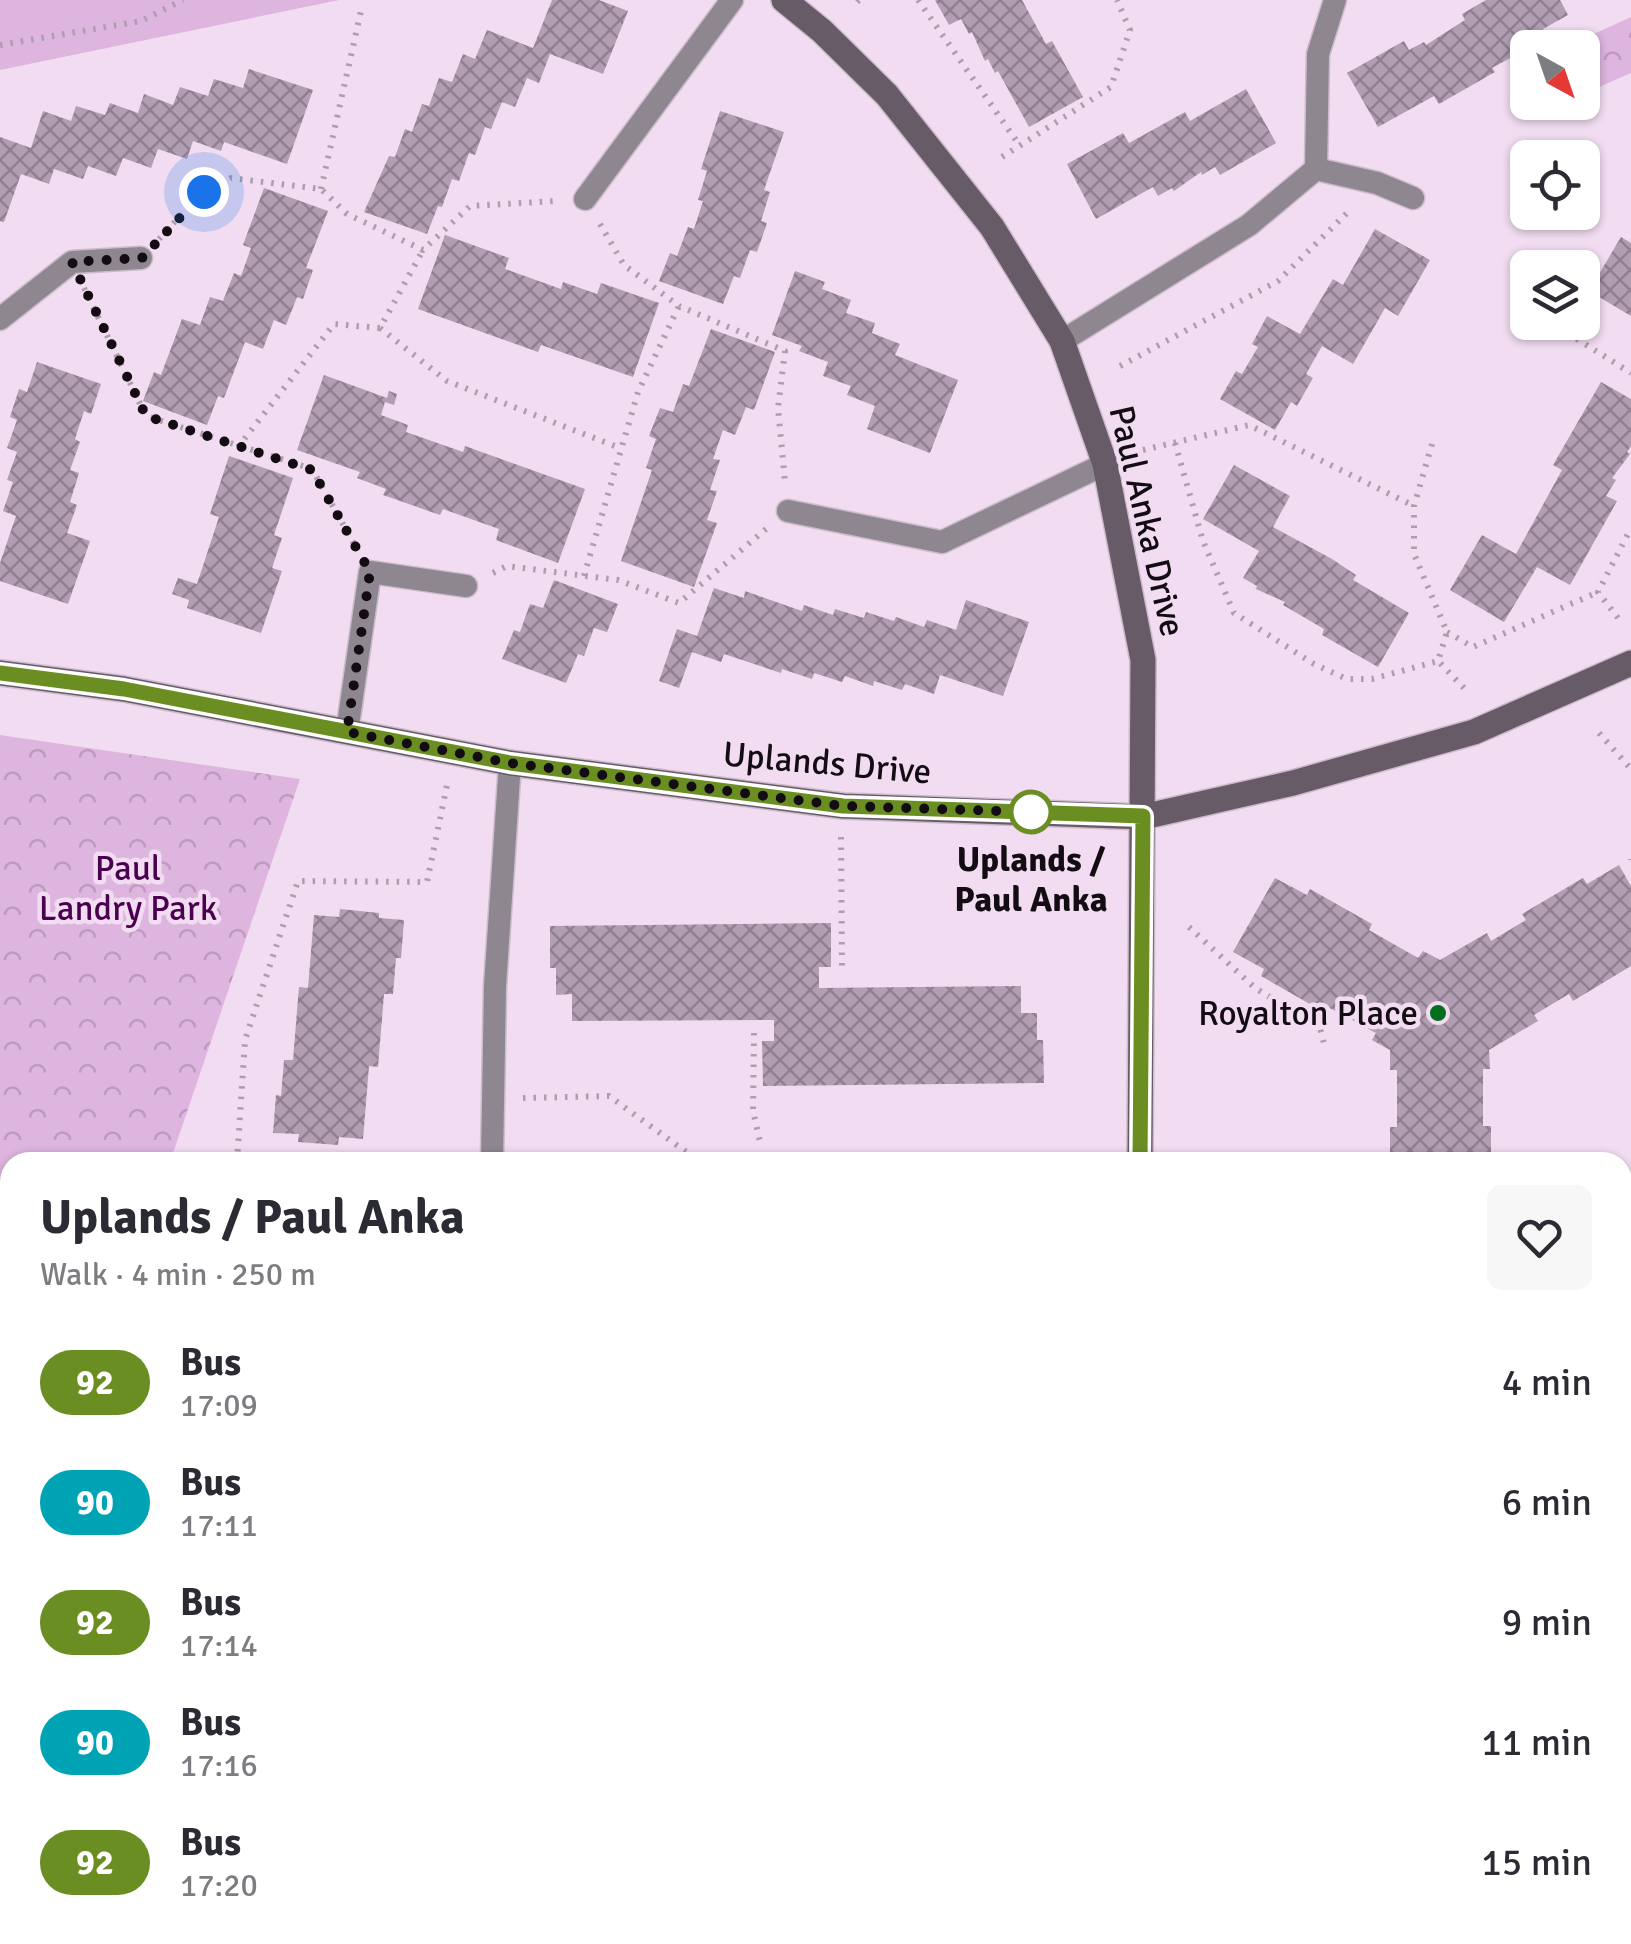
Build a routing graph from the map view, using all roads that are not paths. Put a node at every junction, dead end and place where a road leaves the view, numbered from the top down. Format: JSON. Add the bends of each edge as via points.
{"nodes":[{"id":1,"x":732,"y":0,"type":"edge"},
{"id":2,"x":784,"y":0,"type":"edge"},
{"id":3,"x":1335,"y":0,"type":"edge"},
{"id":4,"x":1316,"y":169,"type":"junction"},
{"id":5,"x":1413,"y":198,"type":"dead end"},
{"id":6,"x":584,"y":200,"type":"road end"},
{"id":7,"x":142,"y":258,"type":"road end"},
{"id":8,"x":0,"y":319,"type":"edge"},
{"id":9,"x":1062,"y":341,"type":"junction"},
{"id":10,"x":1104,"y":464,"type":"junction"},
{"id":11,"x":788,"y":511,"type":"road end"},
{"id":12,"x":466,"y":586,"type":"road end"},
{"id":13,"x":1631,"y":663,"type":"edge"},
{"id":14,"x":0,"y":673,"type":"edge"},
{"id":15,"x":347,"y":732,"type":"junction"},
{"id":16,"x":510,"y":763,"type":"junction"},
{"id":17,"x":1143,"y":816,"type":"junction"},
{"id":18,"x":492,"y":1152,"type":"edge"},
{"id":19,"x":1140,"y":1152,"type":"edge"}],
"edges":[{"from":1,"to":6,"type":"lane"},
{"from":2,"to":9,"type":"street","name":"Paul Anka Drive","via":[[887,95],[992,227]]},
{"from":3,"to":4,"type":"lane","via":[[1318,54]]},
{"from":4,"to":5,"type":"lane"},
{"from":4,"to":9,"type":"lane","via":[[1249,225]]},
{"from":7,"to":8,"type":"lane","via":[[72,262]]},
{"from":9,"to":10,"type":"street","name":"Paul Anka Drive"},
{"from":10,"to":11,"type":"lane","via":[[942,542]]},
{"from":10,"to":17,"type":"street","name":"Paul Anka Drive","via":[[1143,660]]},
{"from":12,"to":15,"type":"lane","via":[[370,572]]},
{"from":13,"to":17,"type":"street","name":"Uplands Drive","via":[[1474,732]]},
{"from":14,"to":15,"type":"street","name":"Uplands Drive","via":[[124,689]]},
{"from":15,"to":16,"type":"street","name":"Uplands Drive"},
{"from":16,"to":17,"type":"street","name":"Uplands Drive","via":[[843,806]]},
{"from":16,"to":18,"type":"lane"},
{"from":17,"to":19,"type":"street","name":"Paul Anka Drive"}]}
